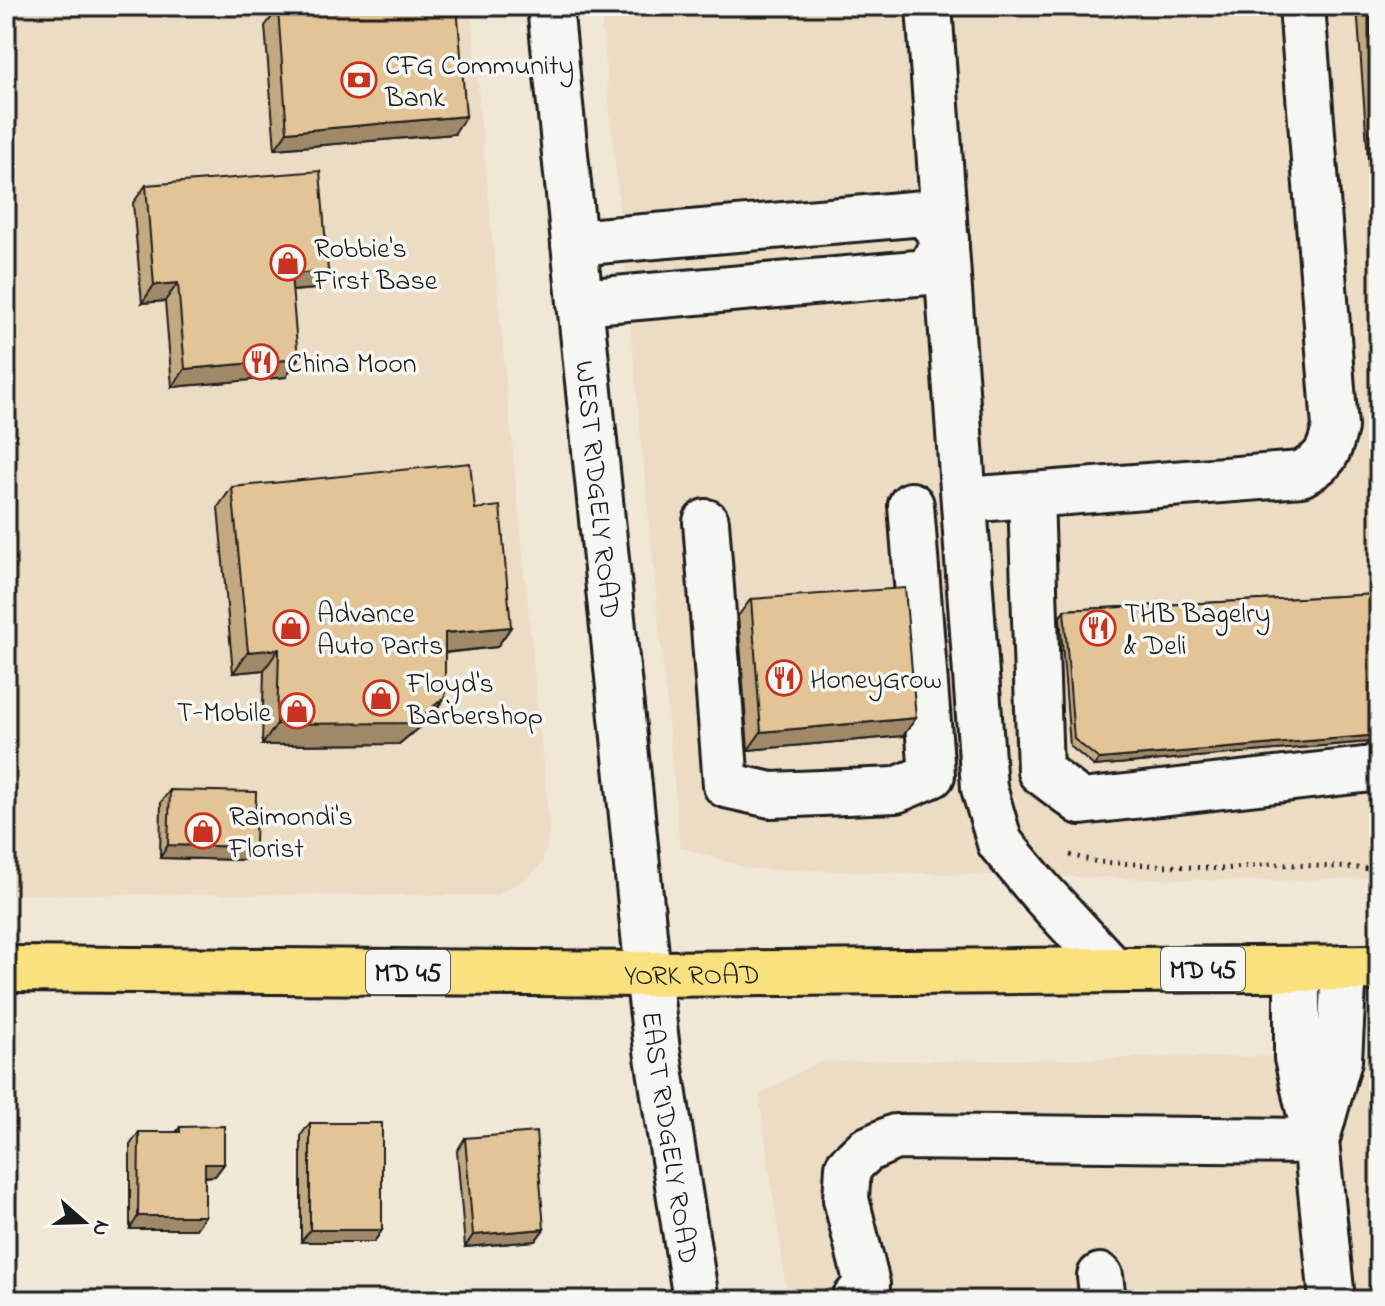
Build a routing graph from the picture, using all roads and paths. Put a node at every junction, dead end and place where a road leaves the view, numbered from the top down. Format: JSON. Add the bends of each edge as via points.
{"nodes":[{"id":1,"x":550,"y":6,"type":"edge"},
{"id":2,"x":929,"y":6,"type":"edge"},
{"id":3,"x":1302,"y":6,"type":"edge"},
{"id":4,"x":946,"y":239,"type":"junction"},
{"id":5,"x":574,"y":243,"type":"junction"},
{"id":6,"x":580,"y":302,"type":"junction"},
{"id":7,"x":1031,"y":496,"type":"junction"},
{"id":8,"x":965,"y":500,"type":"junction"},
{"id":9,"x":911,"y":505,"type":"dead end"},
{"id":10,"x":706,"y":522,"type":"dead end"},
{"id":11,"x":1379,"y":765,"type":"edge"},
{"id":12,"x":1013,"y":858,"type":"junction"},
{"id":13,"x":1379,"y":869,"type":"edge"},
{"id":14,"x":1362,"y":968,"type":"edge"},
{"id":15,"x":6,"y":969,"type":"edge"},
{"id":16,"x":1297,"y":969,"type":"junction"},
{"id":17,"x":1113,"y":970,"type":"junction"},
{"id":18,"x":648,"y":974,"type":"junction"},
{"id":19,"x":1316,"y":1141,"type":"junction"},
{"id":20,"x":1330,"y":1284,"type":"edge"},
{"id":21,"x":696,"y":1300,"type":"edge"},
{"id":22,"x":854,"y":1300,"type":"edge"}],
"edges":[{"from":1,"to":5,"type":"street","name":"WEST RIDGELY ROAD"},
{"from":2,"to":4,"type":"street"},
{"from":3,"to":7,"type":"street","via":[[1335,427],[1331,447],[1321,464],[1301,474]]},
{"from":4,"to":5,"type":"street","via":[[924,213]]},
{"from":4,"to":6,"type":"street","via":[[928,272]]},
{"from":4,"to":8,"type":"street"},
{"from":5,"to":6,"type":"street","name":"WEST RIDGELY ROAD"},
{"from":6,"to":18,"type":"street","name":"WEST RIDGELY ROAD"},
{"from":7,"to":8,"type":"street"},
{"from":7,"to":11,"type":"street","via":[[1040,771],[1081,802]]},
{"from":8,"to":12,"type":"street","via":[[984,788],[1000,843]]},
{"from":9,"to":10,"type":"street","via":[[932,775],[896,790],[771,795],[726,785]]},
{"from":12,"to":13,"type":"path","via":[[1060,853],[1098,862],[1224,869],[1271,864]]},
{"from":12,"to":17,"type":"street"},
{"from":14,"to":16,"type":"main road","name":"YORK ROAD","number":"MD 45"},
{"from":14,"to":19,"type":"street"},
{"from":15,"to":18,"type":"main road","name":"YORK ROAD","number":"MD 45"},
{"from":16,"to":17,"type":"main road","name":"YORK ROAD","number":"MD 45"},
{"from":16,"to":19,"type":"street","via":[[1297,1058]]},
{"from":17,"to":18,"type":"main road","name":"YORK ROAD","number":"MD 45"},
{"from":18,"to":21,"type":"street","name":"EAST RIDGELY ROAD"},
{"from":19,"to":20,"type":"street"},
{"from":19,"to":22,"type":"street","via":[[895,1137],[866,1150],[848,1167],[846,1199],[867,1284]]}]}
